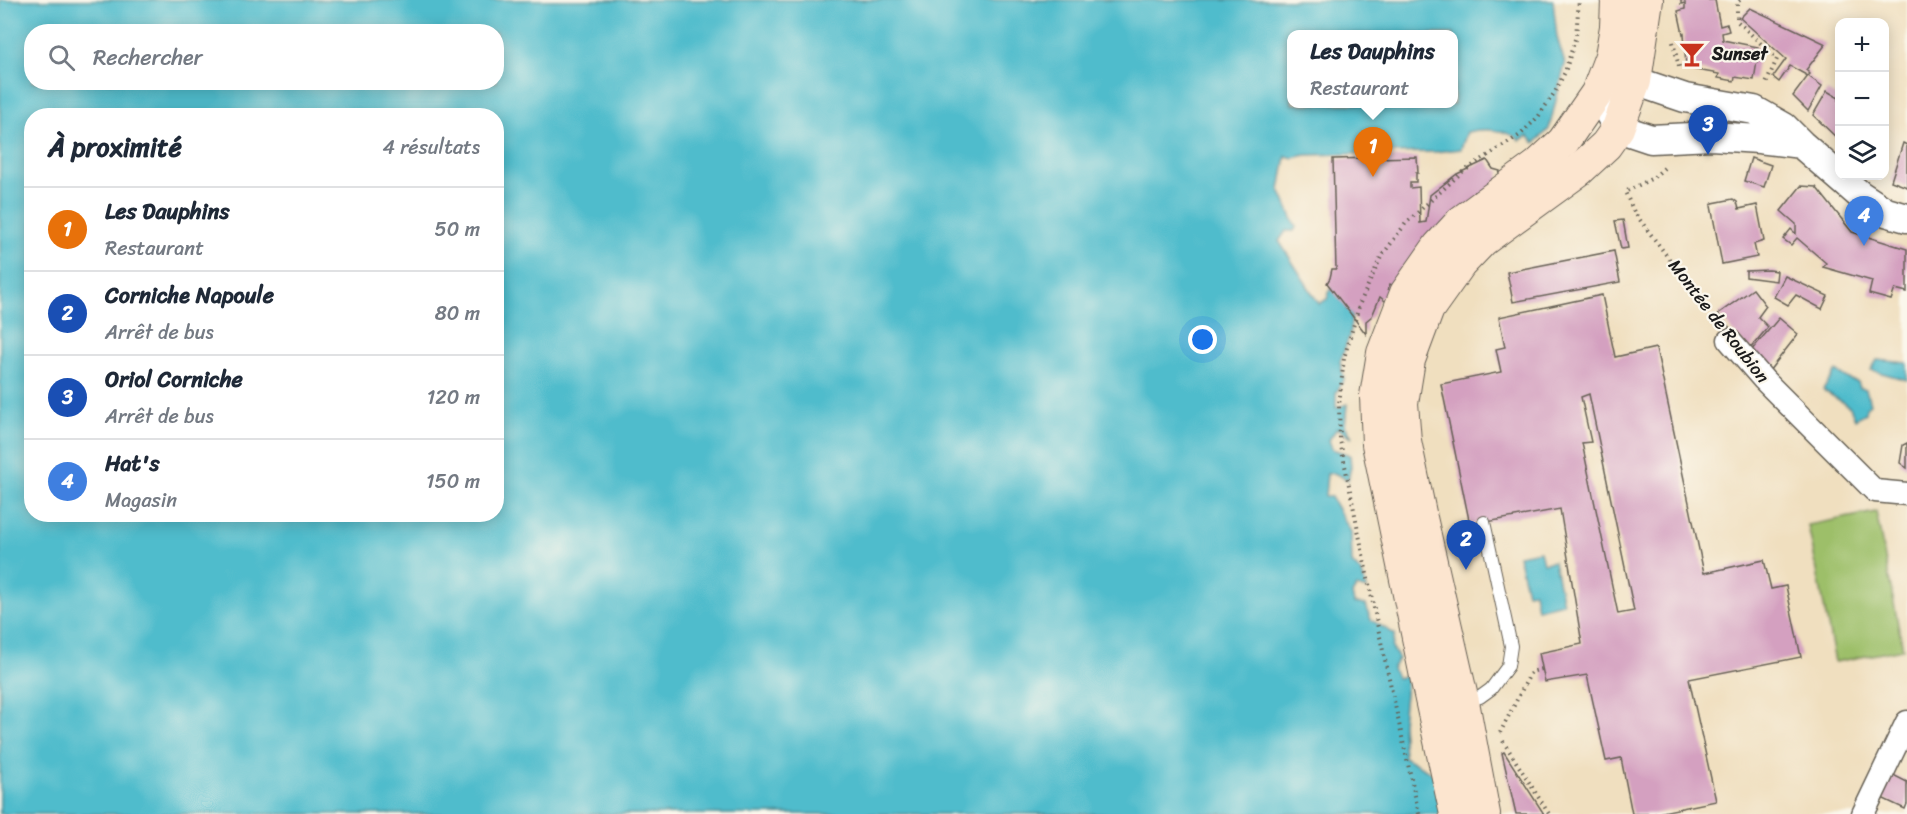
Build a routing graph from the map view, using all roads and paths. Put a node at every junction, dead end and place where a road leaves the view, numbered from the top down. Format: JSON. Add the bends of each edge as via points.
{"nodes":[{"id":1,"x":1617,"y":0,"type":"edge"},
{"id":2,"x":1647,"y":0,"type":"edge"},
{"id":3,"x":1740,"y":0,"type":"edge"},
{"id":4,"x":1671,"y":35,"type":"dead end"},
{"id":5,"x":1680,"y":70,"type":"dead end"},
{"id":6,"x":1635,"y":81,"type":"junction"},
{"id":7,"x":1766,"y":83,"type":"dead end"},
{"id":8,"x":1597,"y":93,"type":"junction"},
{"id":9,"x":1618,"y":128,"type":"junction"},
{"id":10,"x":1801,"y":144,"type":"junction"},
{"id":11,"x":1653,"y":178,"type":"dead end"},
{"id":12,"x":1907,"y":218,"type":"edge"},
{"id":13,"x":1352,"y":323,"type":"dead end"},
{"id":14,"x":1363,"y":327,"type":"dead end"},
{"id":15,"x":1729,"y":340,"type":"joint"},
{"id":16,"x":1907,"y":494,"type":"edge"},
{"id":17,"x":1484,"y":522,"type":"dead end"},
{"id":18,"x":1542,"y":669,"type":"dead end"},
{"id":19,"x":1448,"y":706,"type":"junction"},
{"id":20,"x":1907,"y":722,"type":"edge"},
{"id":21,"x":1500,"y":734,"type":"dead end"},
{"id":22,"x":1505,"y":745,"type":"dead end"},
{"id":23,"x":1456,"y":814,"type":"edge"},
{"id":24,"x":1484,"y":814,"type":"edge"},
{"id":25,"x":1549,"y":814,"type":"edge"},
{"id":26,"x":1863,"y":814,"type":"edge"}],
"edges":[{"from":1,"to":8,"type":"main road","via":[[1611,56]]},
{"from":2,"to":6,"type":"main road"},
{"from":3,"to":7,"type":"path","via":[[1737,21],[1777,59]]},
{"from":4,"to":5,"type":"path"},
{"from":6,"to":8,"type":"street"},
{"from":6,"to":9,"type":"main road"},
{"from":6,"to":10,"type":"street","via":[[1684,98],[1754,110],[1784,127]]},
{"from":8,"to":9,"type":"street"},
{"from":8,"to":19,"type":"main road","via":[[1563,142],[1461,222],[1439,246],[1406,293],[1383,352],[1376,396],[1378,444]]},
{"from":9,"to":10,"type":"street","via":[[1651,139],[1712,136]]},
{"from":9,"to":19,"type":"main road","via":[[1579,170],[1484,240],[1460,264],[1428,309],[1410,360],[1402,403],[1406,441]]},
{"from":10,"to":12,"type":"street","via":[[1860,195],[1886,212]]},
{"from":11,"to":15,"type":"path","name":"Montée de Roubion","via":[[1625,192],[1634,212]]},
{"from":13,"to":14,"type":"path"},
{"from":15,"to":16,"type":"street","name":"Montée de Roubion","via":[[1764,381],[1875,491]]},
{"from":17,"to":19,"type":"lane","via":[[1511,646],[1508,666],[1480,697]]},
{"from":18,"to":21,"type":"path","via":[[1531,672]]},
{"from":19,"to":23,"type":"main road"},
{"from":19,"to":24,"type":"main road"},
{"from":20,"to":26,"type":"street"},
{"from":22,"to":25,"type":"path"}]}
